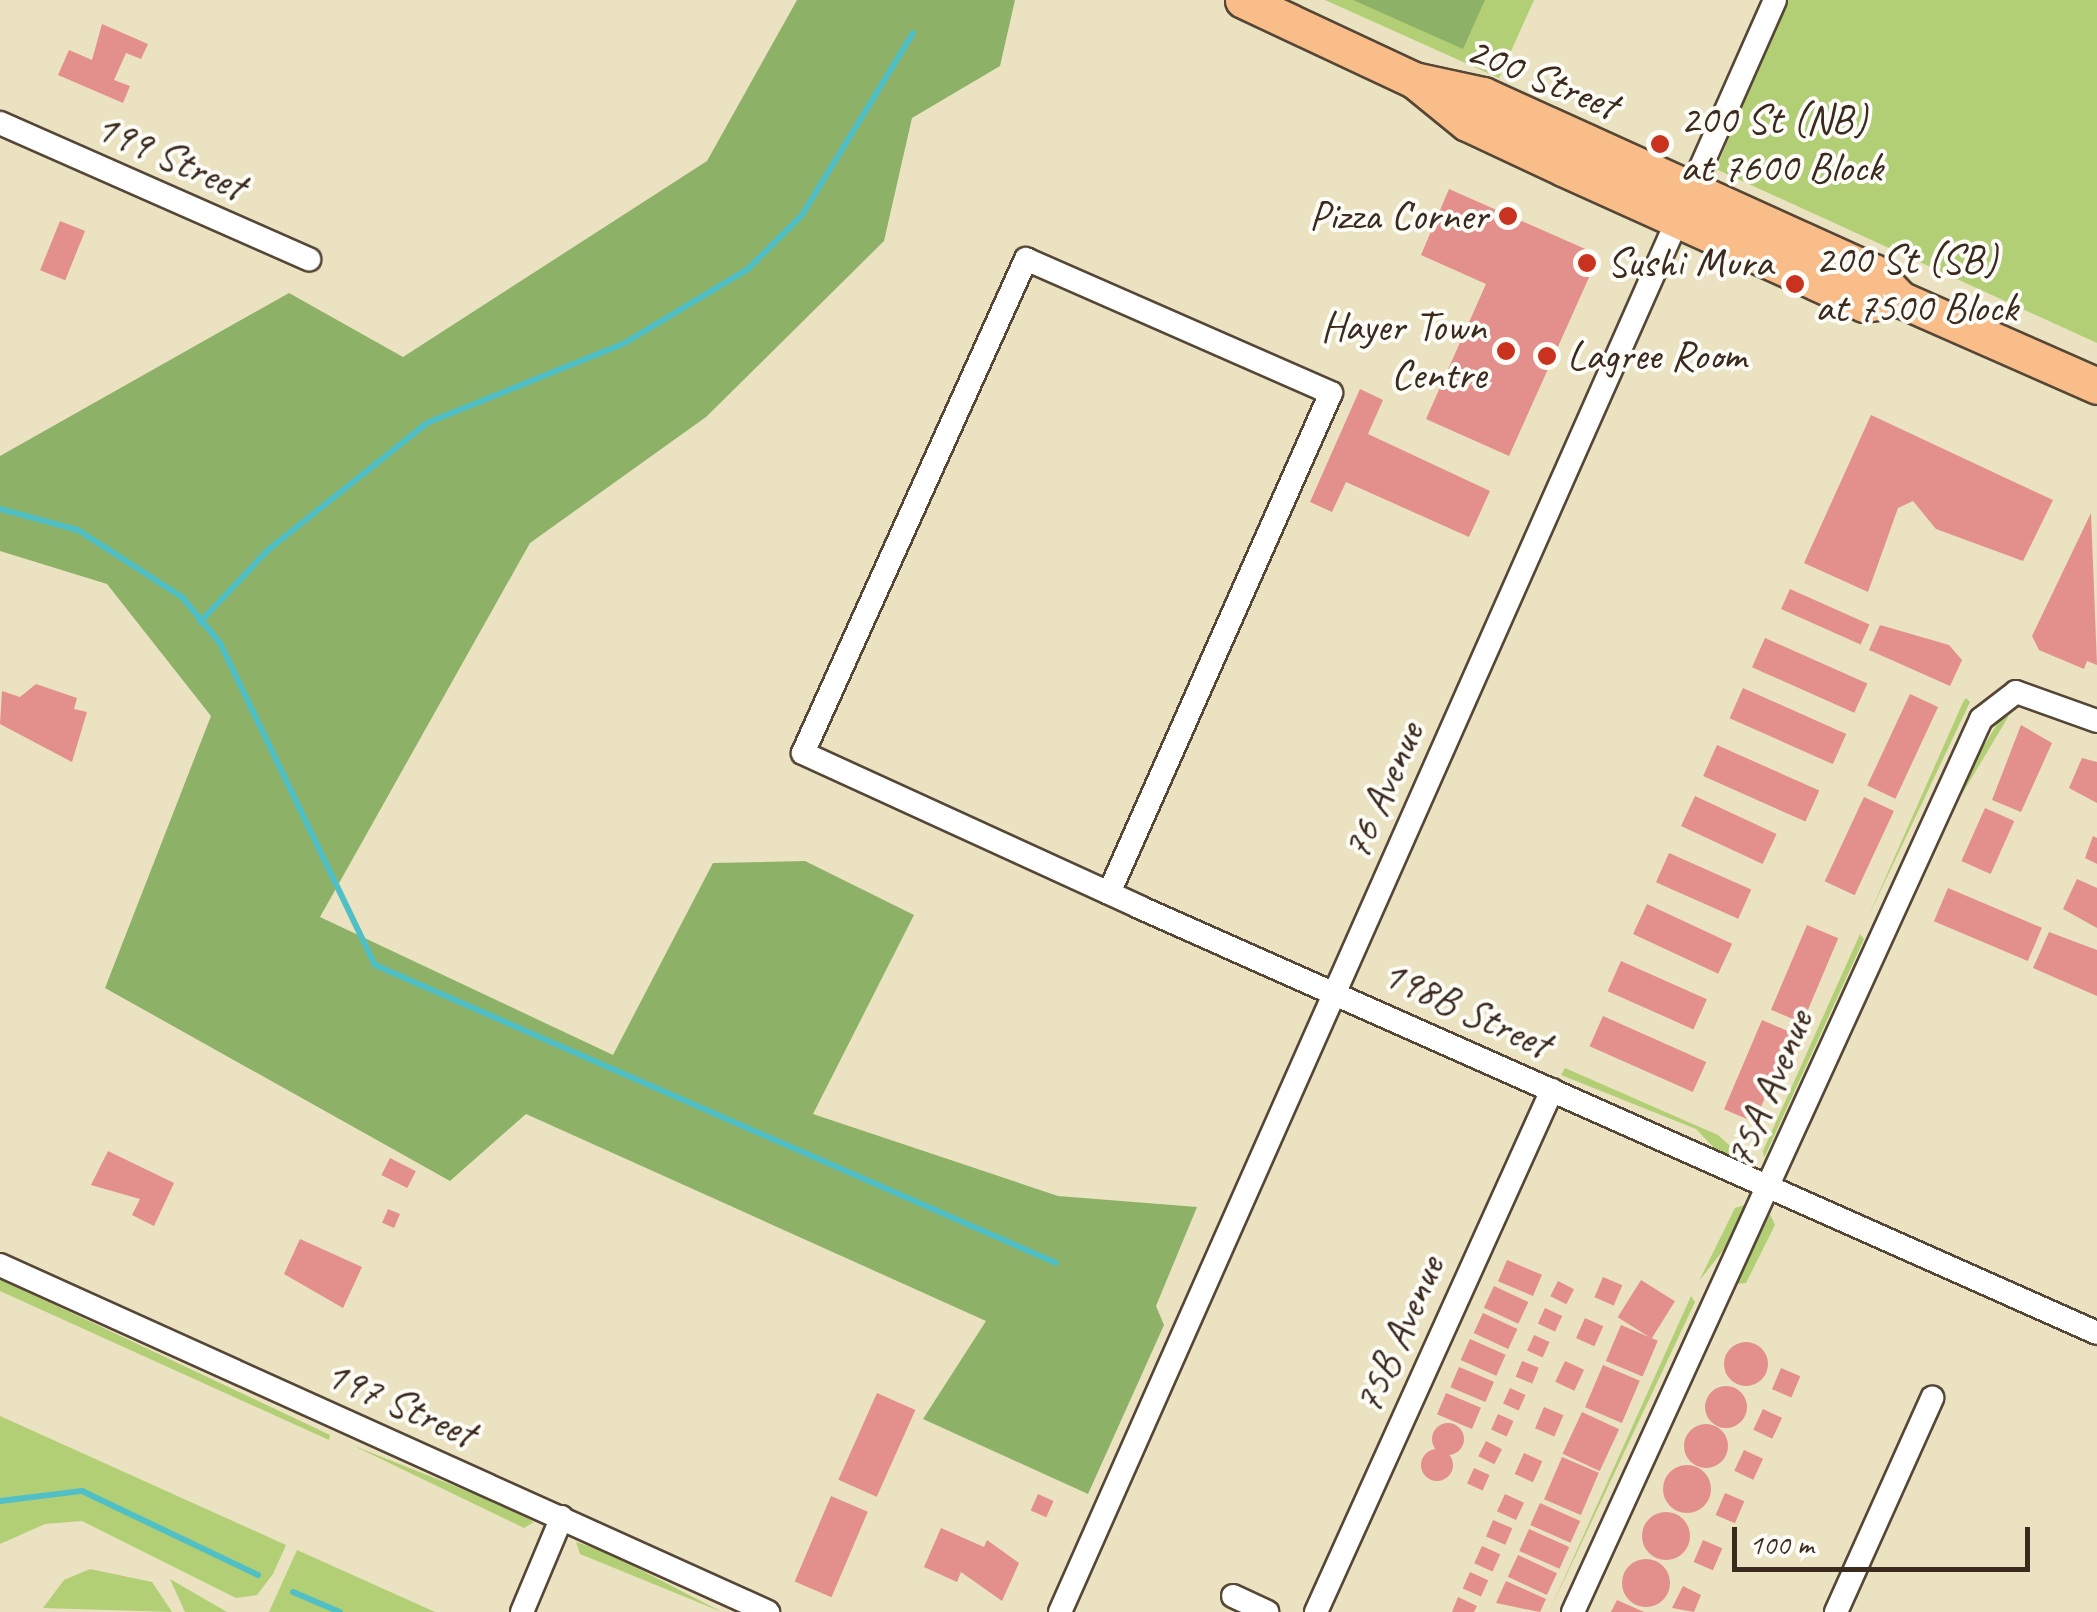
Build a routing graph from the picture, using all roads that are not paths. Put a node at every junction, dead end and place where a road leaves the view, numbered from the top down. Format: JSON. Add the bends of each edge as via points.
{"nodes":[{"id":1,"x":1242,"y":0,"type":"edge"},
{"id":2,"x":1774,"y":0,"type":"edge"},
{"id":3,"x":0,"y":123,"type":"edge"},
{"id":4,"x":1683,"y":204,"type":"junction"},
{"id":5,"x":309,"y":260,"type":"dead end"},
{"id":6,"x":2097,"y":386,"type":"edge"},
{"id":7,"x":2097,"y":720,"type":"edge"},
{"id":8,"x":1108,"y":893,"type":"junction"},
{"id":9,"x":1336,"y":991,"type":"junction"},
{"id":10,"x":1552,"y":1090,"type":"junction"},
{"id":11,"x":1769,"y":1185,"type":"junction"},
{"id":12,"x":0,"y":1266,"type":"edge"},
{"id":13,"x":2097,"y":1333,"type":"edge"},
{"id":14,"x":1932,"y":1398,"type":"dead end"},
{"id":15,"x":562,"y":1517,"type":"junction"},
{"id":16,"x":1233,"y":1596,"type":"dead end"},
{"id":17,"x":522,"y":1612,"type":"edge"},
{"id":18,"x":768,"y":1612,"type":"edge"},
{"id":19,"x":1060,"y":1612,"type":"edge"},
{"id":20,"x":1268,"y":1612,"type":"edge"},
{"id":21,"x":1316,"y":1612,"type":"edge"},
{"id":22,"x":1574,"y":1612,"type":"edge"},
{"id":23,"x":1836,"y":1612,"type":"edge"}],
"edges":[{"from":1,"to":4,"type":"main road","name":"200 Street","via":[[1414,80],[1467,123]]},
{"from":2,"to":4,"type":"street","name":"76 Avenue"},
{"from":3,"to":5,"type":"street","name":"199 Street"},
{"from":4,"to":6,"type":"main road","name":"200 Street","via":[[1864,304],[1900,299]]},
{"from":4,"to":9,"type":"street","name":"76 Avenue"},
{"from":7,"to":11,"type":"street","name":"75A Avenue","via":[[2026,692],[1986,709]]},
{"from":8,"to":8,"type":"street","name":"198B Street","via":[[803,754],[1026,259],[1331,393]]},
{"from":8,"to":9,"type":"street","name":"198B Street"},
{"from":9,"to":10,"type":"street","name":"198B Street"},
{"from":9,"to":19,"type":"street","name":"76 Avenue"},
{"from":10,"to":11,"type":"street","name":"198B Street"},
{"from":10,"to":21,"type":"street","name":"75B Avenue"},
{"from":11,"to":13,"type":"street","name":"198B Street"},
{"from":11,"to":22,"type":"street","name":"75A Avenue"},
{"from":12,"to":15,"type":"street","name":"197 Street"},
{"from":14,"to":23,"type":"street"},
{"from":15,"to":17,"type":"street"},
{"from":15,"to":18,"type":"street","name":"197 Street"},
{"from":16,"to":20,"type":"street"}]}
